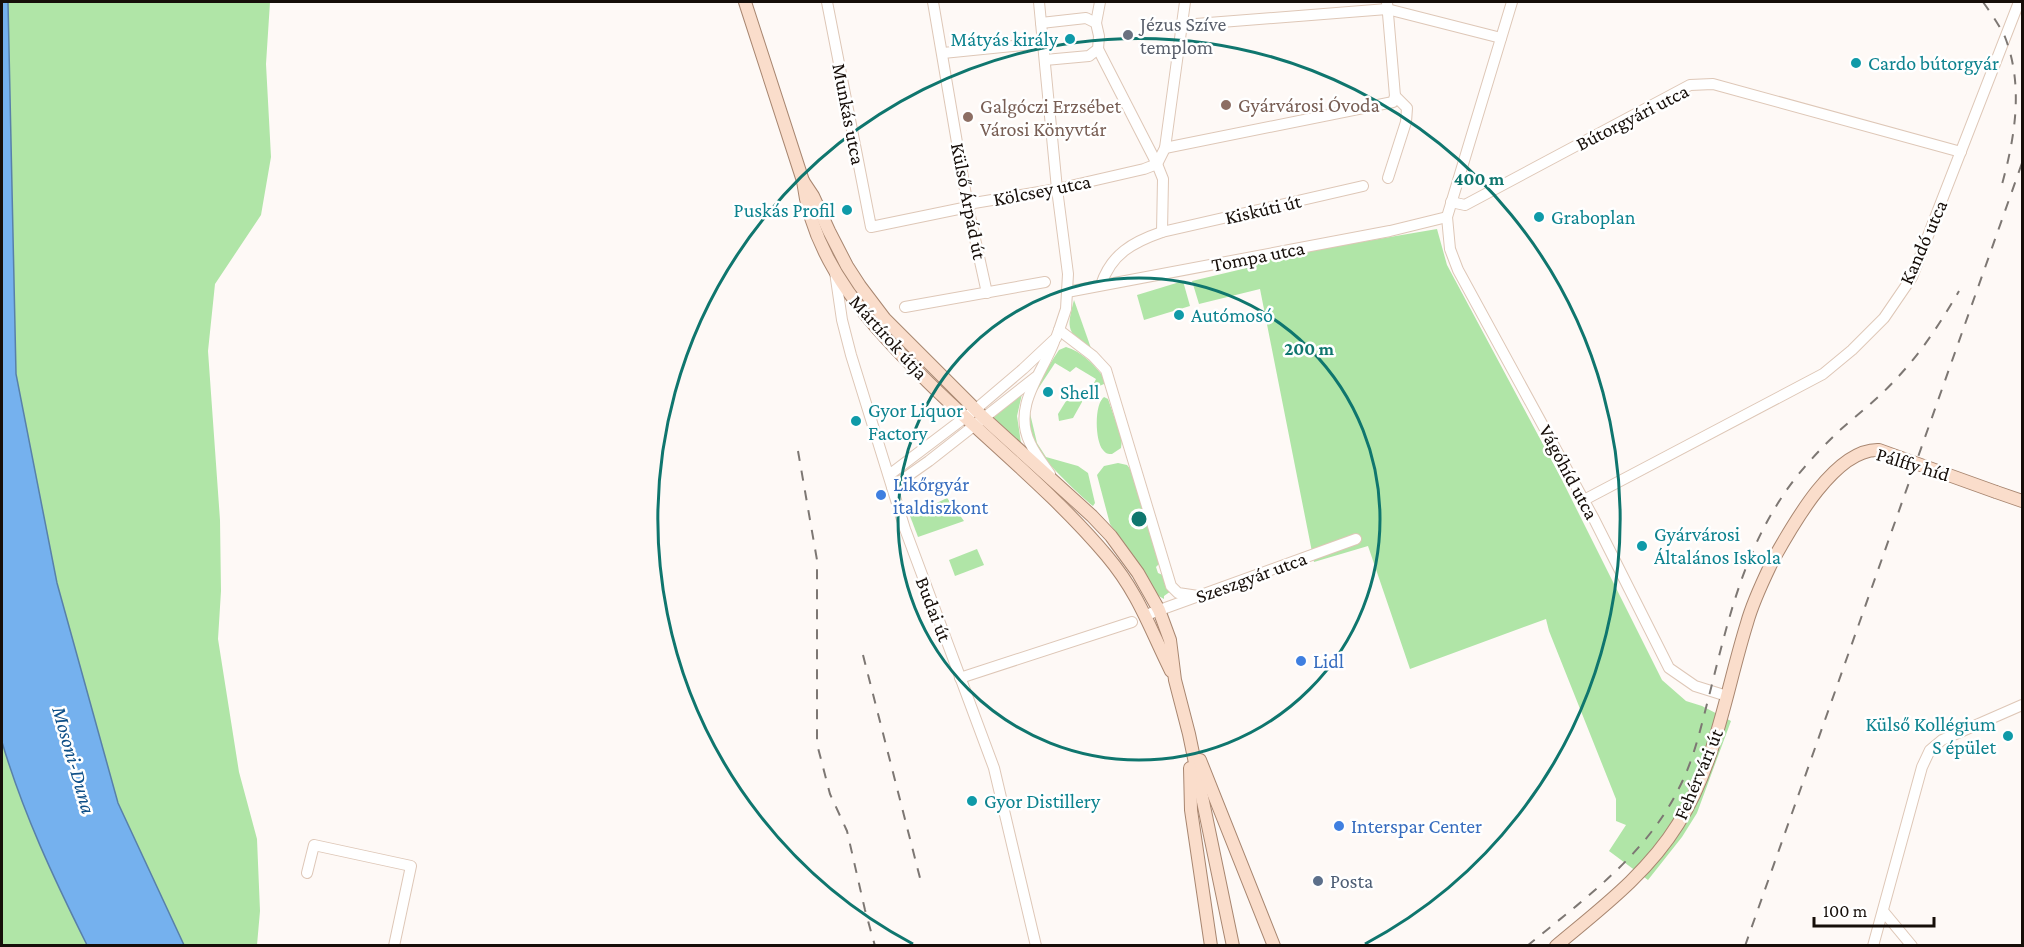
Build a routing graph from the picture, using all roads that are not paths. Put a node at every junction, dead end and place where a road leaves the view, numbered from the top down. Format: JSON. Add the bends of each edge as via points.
{"nodes":[{"id":1,"x":745,"y":2,"type":"edge"},
{"id":2,"x":827,"y":2,"type":"edge"},
{"id":3,"x":933,"y":2,"type":"edge"},
{"id":4,"x":1039,"y":2,"type":"edge"},
{"id":5,"x":1100,"y":2,"type":"edge"},
{"id":6,"x":1185,"y":2,"type":"edge"},
{"id":7,"x":1512,"y":2,"type":"edge"},
{"id":8,"x":2019,"y":2,"type":"edge"},
{"id":9,"x":1387,"y":5,"type":"edge"},
{"id":10,"x":1041,"y":23,"type":"junction"},
{"id":11,"x":1096,"y":23,"type":"junction"},
{"id":12,"x":1183,"y":25,"type":"junction"},
{"id":13,"x":1501,"y":38,"type":"junction"},
{"id":14,"x":1043,"y":43,"type":"junction"},
{"id":15,"x":1098,"y":49,"type":"junction"},
{"id":16,"x":943,"y":53,"type":"junction"},
{"id":17,"x":1045,"y":60,"type":"junction"},
{"id":18,"x":1394,"y":99,"type":"junction"},
{"id":19,"x":1165,"y":148,"type":"junction"},
{"id":20,"x":1961,"y":152,"type":"junction"},
{"id":21,"x":1157,"y":164,"type":"junction"},
{"id":22,"x":1388,"y":178,"type":"dead end"},
{"id":23,"x":803,"y":182,"type":"junction"},
{"id":24,"x":1363,"y":186,"type":"dead end"},
{"id":25,"x":1057,"y":189,"type":"junction"},
{"id":26,"x":1451,"y":202,"type":"junction"},
{"id":27,"x":968,"y":207,"type":"junction"},
{"id":28,"x":1447,"y":217,"type":"junction"},
{"id":29,"x":871,"y":227,"type":"joint"},
{"id":30,"x":1162,"y":232,"type":"junction"},
{"id":31,"x":835,"y":271,"type":"junction"},
{"id":32,"x":1045,"y":282,"type":"dead end"},
{"id":33,"x":1101,"y":285,"type":"junction"},
{"id":34,"x":1067,"y":292,"type":"junction"},
{"id":35,"x":987,"y":294,"type":"junction"},
{"id":36,"x":905,"y":307,"type":"dead end"},
{"id":37,"x":1057,"y":334,"type":"junction"},
{"id":38,"x":1036,"y":377,"type":"junction"},
{"id":39,"x":980,"y":413,"type":"junction"},
{"id":40,"x":964,"y":417,"type":"junction"},
{"id":41,"x":974,"y":426,"type":"junction"},
{"id":42,"x":889,"y":475,"type":"junction"},
{"id":43,"x":1057,"y":485,"type":"junction"},
{"id":44,"x":892,"y":487,"type":"junction"},
{"id":45,"x":2022,"y":498,"type":"edge"},
{"id":46,"x":1584,"y":500,"type":"junction"},
{"id":47,"x":1356,"y":539,"type":"dead end"},
{"id":48,"x":1773,"y":560,"type":"joint"},
{"id":49,"x":1198,"y":596,"type":"junction"},
{"id":50,"x":1159,"y":610,"type":"junction"},
{"id":51,"x":1146,"y":615,"type":"junction"},
{"id":52,"x":1132,"y":622,"type":"dead end"},
{"id":53,"x":960,"y":678,"type":"junction"},
{"id":54,"x":1175,"y":680,"type":"junction"},
{"id":55,"x":1727,"y":696,"type":"junction"},
{"id":56,"x":2022,"y":705,"type":"edge"},
{"id":57,"x":1189,"y":734,"type":"junction"},
{"id":58,"x":307,"y":873,"type":"dead end"},
{"id":59,"x":1883,"y":911,"type":"junction"},
{"id":60,"x":394,"y":945,"type":"edge"},
{"id":61,"x":1035,"y":945,"type":"edge"},
{"id":62,"x":1211,"y":945,"type":"edge"},
{"id":63,"x":1233,"y":945,"type":"edge"},
{"id":64,"x":1274,"y":945,"type":"edge"},
{"id":65,"x":1556,"y":945,"type":"edge"},
{"id":66,"x":1873,"y":945,"type":"edge"},
{"id":67,"x":1912,"y":945,"type":"edge"}],
"edges":[{"from":1,"to":23,"type":"main road","name":"Mártírok útja"},
{"from":2,"to":29,"type":"street","name":"Munkás utca"},
{"from":3,"to":16,"type":"street","name":"Külső Árpád út"},
{"from":4,"to":10,"type":"street"},
{"from":5,"to":11,"type":"street"},
{"from":6,"to":12,"type":"street"},
{"from":7,"to":13,"type":"street"},
{"from":8,"to":20,"type":"street","name":"Kandó utca"},
{"from":9,"to":12,"type":"street"},
{"from":9,"to":13,"type":"street"},
{"from":9,"to":18,"type":"street"},
{"from":10,"to":11,"type":"street","via":[[1086,18]]},
{"from":10,"to":14,"type":"street"},
{"from":11,"to":15,"type":"street"},
{"from":12,"to":19,"type":"street"},
{"from":13,"to":26,"type":"street"},
{"from":14,"to":16,"type":"street"},
{"from":14,"to":17,"type":"street"},
{"from":15,"to":17,"type":"street","via":[[1089,56]]},
{"from":15,"to":21,"type":"street"},
{"from":16,"to":27,"type":"street","name":"Külső Árpád út"},
{"from":17,"to":25,"type":"street"},
{"from":18,"to":19,"type":"street"},
{"from":18,"to":22,"type":"street","via":[[1407,108],[1406,122]]},
{"from":19,"to":21,"type":"street"},
{"from":20,"to":26,"type":"street","name":"Bútorgyári utca","via":[[1713,84],[1690,85],[1465,205]]},
{"from":20,"to":46,"type":"street","name":"Kandó utca","via":[[1912,277],[1884,318],[1852,350],[1822,374]]},
{"from":21,"to":25,"type":"street","name":"Kölcsey utca"},
{"from":21,"to":30,"type":"street","via":[[1163,179]]},
{"from":23,"to":31,"type":"main road","name":"Mártírok útja","via":[[805,201]]},
{"from":23,"to":39,"type":"main road","name":"Mártírok útja","via":[[847,266],[871,301],[903,339]]},
{"from":24,"to":30,"type":"street","name":"Kiskúti út"},
{"from":25,"to":27,"type":"street","name":"Kölcsey utca"},
{"from":25,"to":34,"type":"street"},
{"from":26,"to":28,"type":"street"},
{"from":27,"to":29,"type":"street","name":"Kölcsey utca"},
{"from":27,"to":35,"type":"street","name":"Külső Árpád út"},
{"from":28,"to":33,"type":"street","name":"Tompa utca"},
{"from":28,"to":46,"type":"street","name":"Vágóhíd utca","via":[[1450,249],[1458,270]]},
{"from":30,"to":33,"type":"street","name":"Kiskúti út","via":[[1138,240],[1120,254],[1105,271]]},
{"from":31,"to":40,"type":"main road","name":"Mártírok útja","via":[[886,340]]},
{"from":31,"to":42,"type":"street","name":"Budai út","via":[[851,355]]},
{"from":32,"to":35,"type":"street"},
{"from":33,"to":34,"type":"street","name":"Tompa utca"},
{"from":34,"to":37,"type":"street"},
{"from":35,"to":36,"type":"street"},
{"from":37,"to":38,"type":"street"},
{"from":37,"to":39,"type":"street"},
{"from":37,"to":49,"type":"street","via":[[1093,356],[1106,370],[1169,580],[1174,590]]},
{"from":38,"to":39,"type":"street"},
{"from":38,"to":43,"type":"street","via":[[1025,404],[1026,434]]},
{"from":39,"to":40,"type":"street"},
{"from":39,"to":41,"type":"street"},
{"from":39,"to":43,"type":"main road","name":"Mártírok útja"},
{"from":40,"to":41,"type":"main road","name":"Mártírok útja"},
{"from":40,"to":42,"type":"street"},
{"from":41,"to":44,"type":"street"},
{"from":41,"to":51,"type":"main road","name":"Mártírok útja","via":[[1099,546],[1128,583]]},
{"from":42,"to":44,"type":"street","name":"Budai út"},
{"from":43,"to":50,"type":"main road","name":"Mártírok útja","via":[[1112,536]]},
{"from":44,"to":53,"type":"street","name":"Budai út"},
{"from":45,"to":48,"type":"main road","name":"Pálffy híd","bridge":true,"via":[[1879,450],[1863,451],[1846,461],[1812,498]]},
{"from":46,"to":55,"type":"street","name":"Vágóhíd utca","via":[[1669,668],[1695,686]]},
{"from":47,"to":49,"type":"street","name":"Szeszgyár utca"},
{"from":48,"to":55,"type":"main road","name":"Fehérvári út","via":[[1747,623]]},
{"from":49,"to":50,"type":"street","name":"Szeszgyár utca"},
{"from":50,"to":51,"type":"street","name":"Szeszgyár utca"},
{"from":50,"to":54,"type":"main road","name":"Mártírok útja","via":[[1170,640]]},
{"from":51,"to":54,"type":"main road","name":"Mártírok útja"},
{"from":52,"to":53,"type":"street"},
{"from":53,"to":61,"type":"street","name":"Budai út","via":[[994,768]]},
{"from":54,"to":57,"type":"main road"},
{"from":55,"to":65,"type":"main road","name":"Fehérvári út","via":[[1707,764],[1677,826],[1644,869]]},
{"from":56,"to":59,"type":"street","via":[[1942,740],[1927,755]]},
{"from":57,"to":62,"type":"main road","via":[[1191,810]]},
{"from":57,"to":63,"type":"main road"},
{"from":57,"to":64,"type":"main road"},
{"from":58,"to":60,"type":"street","via":[[314,845],[411,866]]},
{"from":59,"to":66,"type":"street"},
{"from":59,"to":67,"type":"street"}]}
